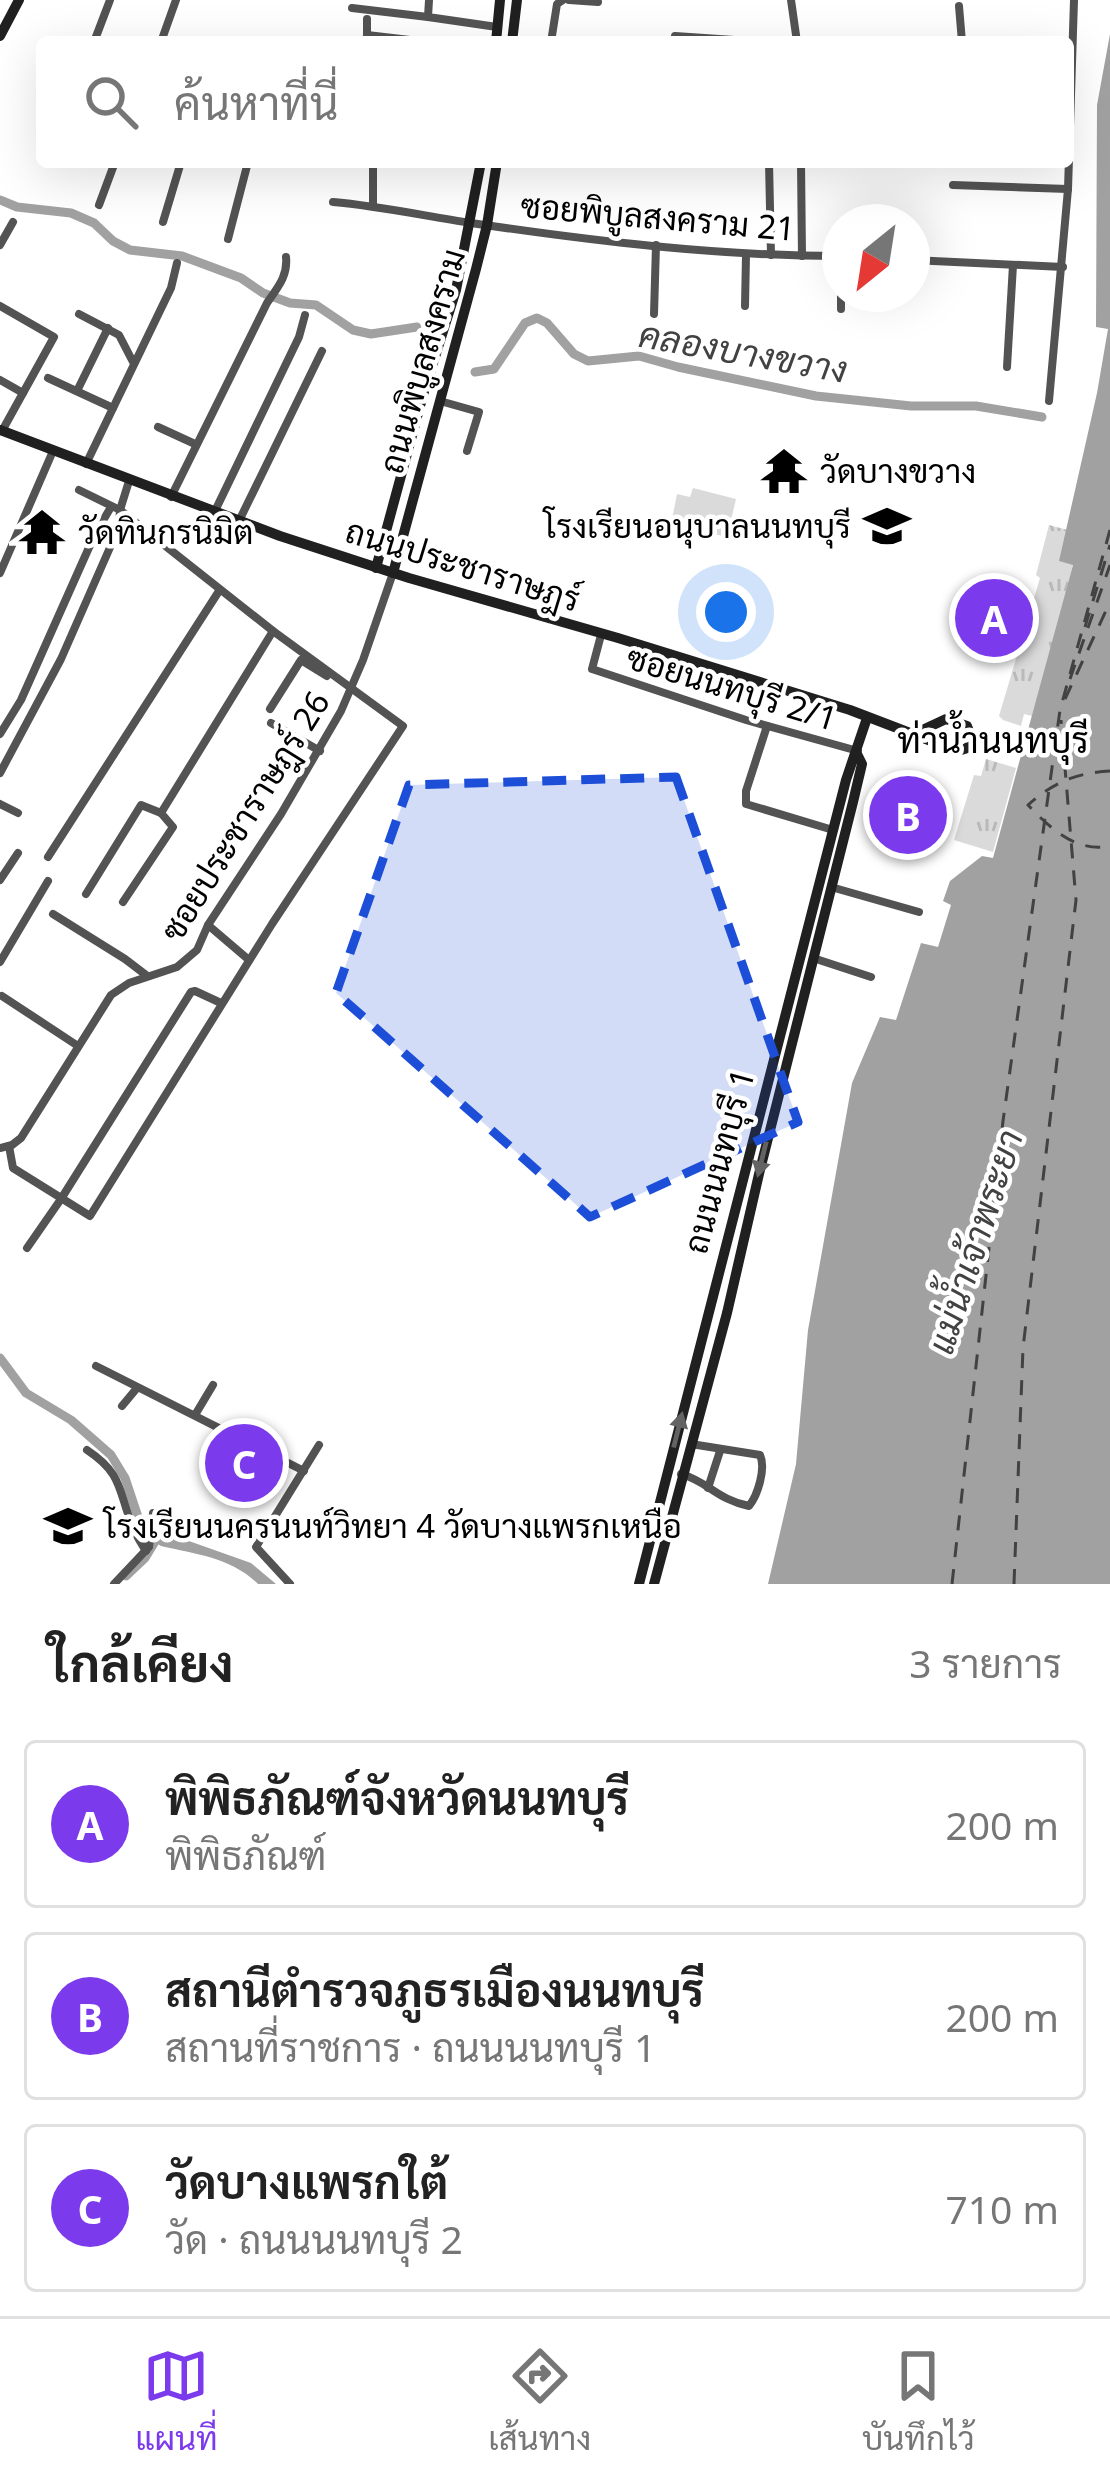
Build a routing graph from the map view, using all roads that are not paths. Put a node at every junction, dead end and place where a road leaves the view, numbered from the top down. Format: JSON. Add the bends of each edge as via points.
{"nodes":[{"id":1,"x":17,"y":0,"type":"edge"},
{"id":2,"x":110,"y":0,"type":"edge"},
{"id":3,"x":176,"y":0,"type":"edge"},
{"id":4,"x":428,"y":0,"type":"edge"},
{"id":5,"x":500,"y":0,"type":"edge"},
{"id":6,"x":517,"y":0,"type":"edge"},
{"id":7,"x":566,"y":0,"type":"edge"},
{"id":8,"x":791,"y":0,"type":"edge"},
{"id":9,"x":1074,"y":0,"type":"edge"},
{"id":10,"x":598,"y":2,"type":"edge"},
{"id":11,"x":959,"y":6,"type":"dead end"},
{"id":12,"x":352,"y":8,"type":"dead end"},
{"id":13,"x":428,"y":16,"type":"junction"},
{"id":14,"x":368,"y":19,"type":"dead end"},
{"id":15,"x":0,"y":24,"type":"edge"},
{"id":16,"x":497,"y":27,"type":"junction"},
{"id":17,"x":0,"y":36,"type":"edge"},
{"id":18,"x":96,"y":36,"type":"edge"},
{"id":19,"x":162,"y":36,"type":"edge"},
{"id":20,"x":367,"y":36,"type":"edge"},
{"id":21,"x":496,"y":36,"type":"edge"},
{"id":22,"x":513,"y":36,"type":"edge"},
{"id":23,"x":552,"y":36,"type":"edge"},
{"id":24,"x":796,"y":36,"type":"edge"},
{"id":25,"x":962,"y":36,"type":"edge"},
{"id":26,"x":1073,"y":36,"type":"edge"},
{"id":27,"x":113,"y":168,"type":"edge"},
{"id":28,"x":179,"y":168,"type":"edge"},
{"id":29,"x":246,"y":168,"type":"edge"},
{"id":30,"x":373,"y":168,"type":"edge"},
{"id":31,"x":480,"y":168,"type":"edge"},
{"id":32,"x":496,"y":168,"type":"edge"},
{"id":33,"x":769,"y":168,"type":"edge"},
{"id":34,"x":801,"y":168,"type":"edge"},
{"id":35,"x":1069,"y":168,"type":"edge"},
{"id":36,"x":953,"y":185,"type":"dead end"},
{"id":37,"x":1068,"y":189,"type":"junction"},
{"id":38,"x":333,"y":202,"type":"dead end"},
{"id":39,"x":99,"y":205,"type":"dead end"},
{"id":40,"x":373,"y":206,"type":"junction"},
{"id":41,"x":13,"y":222,"type":"dead end"},
{"id":42,"x":163,"y":222,"type":"dead end"},
{"id":43,"x":471,"y":223,"type":"junction"},
{"id":44,"x":488,"y":225,"type":"junction"},
{"id":45,"x":228,"y":239,"type":"dead end"},
{"id":46,"x":0,"y":245,"type":"edge"},
{"id":47,"x":656,"y":245,"type":"junction"},
{"id":48,"x":746,"y":255,"type":"junction"},
{"id":49,"x":771,"y":255,"type":"junction"},
{"id":50,"x":802,"y":256,"type":"junction"},
{"id":51,"x":822,"y":256,"type":"edge"},
{"id":52,"x":286,"y":257,"type":"dead end"},
{"id":53,"x":930,"y":261,"type":"edge"},
{"id":54,"x":177,"y":263,"type":"dead end"},
{"id":55,"x":1013,"y":266,"type":"junction"},
{"id":56,"x":1063,"y":267,"type":"junction"},
{"id":57,"x":0,"y":306,"type":"edge"},
{"id":58,"x":745,"y":306,"type":"dead end"},
{"id":59,"x":79,"y":314,"type":"dead end"},
{"id":60,"x":654,"y":314,"type":"dead end"},
{"id":61,"x":305,"y":315,"type":"dead end"},
{"id":62,"x":108,"y":328,"type":"junction"},
{"id":63,"x":322,"y":351,"type":"dead end"},
{"id":64,"x":134,"y":364,"type":"junction"},
{"id":65,"x":1007,"y":367,"type":"dead end"},
{"id":66,"x":48,"y":378,"type":"dead end"},
{"id":67,"x":0,"y":380,"type":"edge"},
{"id":68,"x":77,"y":392,"type":"junction"},
{"id":69,"x":22,"y":393,"type":"junction"},
{"id":70,"x":439,"y":400,"type":"junction"},
{"id":71,"x":1049,"y":401,"type":"dead end"},
{"id":72,"x":113,"y":408,"type":"junction"},
{"id":73,"x":158,"y":427,"type":"dead end"},
{"id":74,"x":1,"y":430,"type":"edge"},
{"id":75,"x":195,"y":444,"type":"junction"},
{"id":76,"x":52,"y":451,"type":"junction"},
{"id":77,"x":467,"y":451,"type":"dead end"},
{"id":78,"x":86,"y":464,"type":"junction"},
{"id":79,"x":129,"y":481,"type":"junction"},
{"id":80,"x":79,"y":490,"type":"dead end"},
{"id":81,"x":171,"y":497,"type":"junction"},
{"id":82,"x":115,"y":508,"type":"junction"},
{"id":83,"x":214,"y":513,"type":"junction"},
{"id":84,"x":239,"y":521,"type":"junction"},
{"id":85,"x":376,"y":568,"type":"junction"},
{"id":86,"x":0,"y":573,"type":"edge"},
{"id":87,"x":393,"y":573,"type":"junction"},
{"id":88,"x":220,"y":590,"type":"junction"},
{"id":89,"x":273,"y":631,"type":"junction"},
{"id":90,"x":601,"y":635,"type":"junction"},
{"id":91,"x":315,"y":665,"type":"junction"},
{"id":92,"x":328,"y":676,"type":"dead end"},
{"id":93,"x":347,"y":686,"type":"junction"},
{"id":94,"x":270,"y":709,"type":"dead end"},
{"id":95,"x":867,"y":718,"type":"junction"},
{"id":96,"x":271,"y":723,"type":"dead end"},
{"id":97,"x":766,"y":726,"type":"junction"},
{"id":98,"x":916,"y":733,"type":"junction"},
{"id":99,"x":0,"y":734,"type":"edge"},
{"id":100,"x":320,"y":751,"type":"junction"},
{"id":101,"x":857,"y":753,"type":"junction"},
{"id":102,"x":0,"y":773,"type":"edge"},
{"id":103,"x":0,"y":804,"type":"edge"},
{"id":104,"x":17,"y":813,"type":"dead end"},
{"id":105,"x":161,"y":813,"type":"junction"},
{"id":106,"x":834,"y":831,"type":"junction"},
{"id":107,"x":18,"y":853,"type":"dead end"},
{"id":108,"x":48,"y":857,"type":"dead end"},
{"id":109,"x":0,"y":880,"type":"edge"},
{"id":110,"x":48,"y":881,"type":"dead end"},
{"id":111,"x":831,"y":887,"type":"junction"},
{"id":112,"x":86,"y":894,"type":"dead end"},
{"id":113,"x":123,"y":902,"type":"dead end"},
{"id":114,"x":919,"y":912,"type":"dead end"},
{"id":115,"x":53,"y":914,"type":"dead end"},
{"id":116,"x":208,"y":925,"type":"junction"},
{"id":117,"x":813,"y":958,"type":"junction"},
{"id":118,"x":249,"y":960,"type":"junction"},
{"id":119,"x":0,"y":962,"type":"edge"},
{"id":120,"x":147,"y":976,"type":"junction"},
{"id":121,"x":872,"y":976,"type":"dead end"},
{"id":122,"x":2,"y":995,"type":"edge"},
{"id":123,"x":221,"y":1003,"type":"junction"},
{"id":124,"x":78,"y":1046,"type":"junction"},
{"id":125,"x":4,"y":1147,"type":"edge"},
{"id":126,"x":61,"y":1199,"type":"junction"},
{"id":127,"x":27,"y":1248,"type":"dead end"},
{"id":128,"x":96,"y":1366,"type":"dead end"},
{"id":129,"x":213,"y":1384,"type":"dead end"},
{"id":130,"x":137,"y":1388,"type":"junction"},
{"id":131,"x":122,"y":1406,"type":"dead end"},
{"id":132,"x":195,"y":1415,"type":"junction"},
{"id":133,"x":320,"y":1444,"type":"dead end"},
{"id":134,"x":691,"y":1444,"type":"junction"},
{"id":135,"x":87,"y":1450,"type":"dead end"},
{"id":136,"x":720,"y":1451,"type":"junction"},
{"id":137,"x":668,"y":1470,"type":"junction"},
{"id":138,"x":304,"y":1472,"type":"junction"},
{"id":139,"x":682,"y":1474,"type":"junction"},
{"id":140,"x":708,"y":1488,"type":"junction"},
{"id":141,"x":153,"y":1513,"type":"dead end"},
{"id":142,"x":148,"y":1547,"type":"junction"},
{"id":143,"x":119,"y":1582,"type":"edge"},
{"id":144,"x":290,"y":1584,"type":"edge"},
{"id":145,"x":638,"y":1584,"type":"edge"},
{"id":146,"x":654,"y":1584,"type":"edge"}],
"edges":[{"from":1,"to":15,"type":"main road"},
{"from":1,"to":17,"type":"main road"},
{"from":2,"to":18,"type":"street"},
{"from":3,"to":19,"type":"street"},
{"from":4,"to":13,"type":"street"},
{"from":5,"to":16,"type":"main road"},
{"from":6,"to":22,"type":"main road"},
{"from":7,"to":10,"type":"street"},
{"from":7,"to":23,"type":"street","via":[[557,4]]},
{"from":8,"to":24,"type":"street"},
{"from":9,"to":26,"type":"street"},
{"from":11,"to":25,"type":"street"},
{"from":12,"to":13,"type":"street"},
{"from":13,"to":16,"type":"street"},
{"from":14,"to":20,"type":"street"},
{"from":16,"to":21,"type":"main road"},
{"from":27,"to":39,"type":"street"},
{"from":28,"to":42,"type":"street"},
{"from":29,"to":45,"type":"street"},
{"from":30,"to":40,"type":"street"},
{"from":31,"to":43,"type":"main road","name":"ถนนพิบูลสงคราม"},
{"from":32,"to":44,"type":"main road","name":"ถนนพิบูลสงคราม"},
{"from":33,"to":49,"type":"street"},
{"from":34,"to":50,"type":"street"},
{"from":35,"to":37,"type":"street"},
{"from":36,"to":37,"type":"street"},
{"from":37,"to":56,"type":"street"},
{"from":38,"to":40,"type":"street","name":"ซอยพิบูลสงคราม 21"},
{"from":40,"to":43,"type":"street","name":"ซอยพิบูลสงคราม 21"},
{"from":41,"to":46,"type":"street"},
{"from":43,"to":44,"type":"street","name":"ซอยพิบูลสงคราม 21"},
{"from":43,"to":85,"type":"main road","name":"ถนนพิบูลสงคราม"},
{"from":44,"to":47,"type":"street","name":"ซอยพิบูลสงคราม 21"},
{"from":44,"to":70,"type":"main road","name":"ถนนพิบูลสงคราม"},
{"from":47,"to":48,"type":"street","name":"ซอยพิบูลสงคราม 21"},
{"from":47,"to":60,"type":"street"},
{"from":48,"to":49,"type":"street","name":"ซอยพิบูลสงคราม 21"},
{"from":48,"to":58,"type":"street"},
{"from":49,"to":50,"type":"street","name":"ซอยพิบูลสงคราม 21"},
{"from":50,"to":51,"type":"street","name":"ซอยพิบูลสงคราม 21"},
{"from":52,"to":75,"type":"street","via":[[287,270]]},
{"from":53,"to":55,"type":"street"},
{"from":54,"to":64,"type":"street"},
{"from":55,"to":56,"type":"street"},
{"from":55,"to":65,"type":"street"},
{"from":56,"to":71,"type":"street"},
{"from":57,"to":69,"type":"street","via":[[54,337]]},
{"from":59,"to":62,"type":"street"},
{"from":61,"to":83,"type":"street"},
{"from":62,"to":64,"type":"street"},
{"from":62,"to":68,"type":"street"},
{"from":63,"to":84,"type":"street"},
{"from":64,"to":72,"type":"street"},
{"from":66,"to":68,"type":"street"},
{"from":67,"to":69,"type":"street"},
{"from":68,"to":72,"type":"street"},
{"from":69,"to":74,"type":"street"},
{"from":70,"to":77,"type":"street","via":[[479,412]]},
{"from":70,"to":87,"type":"main road","name":"ถนนพิบูลสงคราม"},
{"from":72,"to":78,"type":"street"},
{"from":73,"to":75,"type":"street"},
{"from":74,"to":76,"type":"main road","name":"ถนนประชาราษฎร์"},
{"from":75,"to":81,"type":"street"},
{"from":76,"to":78,"type":"main road","name":"ถนนประชาราษฎร์"},
{"from":76,"to":86,"type":"street"},
{"from":78,"to":79,"type":"main road","name":"ถนนประชาราษฎร์"},
{"from":79,"to":81,"type":"main road","name":"ถนนประชาราษฎร์"},
{"from":79,"to":82,"type":"street"},
{"from":80,"to":82,"type":"street"},
{"from":81,"to":83,"type":"main road","name":"ถนนประชาราษฎร์"},
{"from":82,"to":88,"type":"street"},
{"from":82,"to":99,"type":"street","via":[[94,534]]},
{"from":82,"to":102,"type":"street","via":[[119,527]]},
{"from":83,"to":84,"type":"main road","name":"ถนนประชาราษฎร์"},
{"from":84,"to":85,"type":"main road","name":"ถนนประชาราษฎร์"},
{"from":85,"to":87,"type":"main road","name":"ถนนประชาราษฎร์"},
{"from":87,"to":90,"type":"main road","name":"ถนนประชาราษฎร์"},
{"from":87,"to":93,"type":"street","name":"ซอยประชาราษฎร์ 26"},
{"from":88,"to":89,"type":"street"},
{"from":88,"to":108,"type":"street"},
{"from":89,"to":91,"type":"street"},
{"from":89,"to":105,"type":"street"},
{"from":90,"to":95,"type":"main road","name":"ถนนประชาราษฎร์"},
{"from":90,"to":97,"type":"street","name":"ซอยนนทบุรี 2/1","via":[[592,669]]},
{"from":91,"to":92,"type":"street"},
{"from":91,"to":93,"type":"street"},
{"from":91,"to":94,"type":"street","via":[[301,660]]},
{"from":93,"to":100,"type":"street","name":"ซอยประชาราษฎร์ 26"},
{"from":93,"to":118,"type":"street","via":[[403,726]]},
{"from":95,"to":98,"type":"main road","name":"ถนนประชาราษฎร์"},
{"from":95,"to":101,"type":"main road","name":"ถนนนนทบุรี 1"},
{"from":96,"to":100,"type":"street"},
{"from":97,"to":101,"type":"street","name":"ซอยนนทบุรี 2/1"},
{"from":97,"to":106,"type":"street","via":[[746,804]]},
{"from":98,"to":98,"type":"main road","name":"ถนนประชาราษฎร์","via":[[946,719],[967,726],[972,739],[959,750]]},
{"from":100,"to":116,"type":"street","name":"ซอยประชาราษฎร์ 26"},
{"from":101,"to":106,"type":"main road","name":"ถนนนนทบุรี 1"},
{"from":101,"to":111,"type":"main road","name":"ถนนนนทบุรี 1","via":[[862,764]]},
{"from":103,"to":104,"type":"street"},
{"from":105,"to":112,"type":"street","via":[[142,805]]},
{"from":105,"to":113,"type":"street","via":[[172,826]]},
{"from":137,"to":106,"type":"main road","name":"ถนนนนทบุรี 1","one_way":true},
{"from":107,"to":109,"type":"street"},
{"from":110,"to":119,"type":"street"},
{"from":111,"to":114,"type":"street"},
{"from":111,"to":117,"type":"main road","name":"ถนนนนทบุรี 1"},
{"from":115,"to":120,"type":"street"},
{"from":116,"to":118,"type":"street"},
{"from":116,"to":120,"type":"street","name":"ซอยประชาราษฎร์ 26","via":[[190,959]]},
{"from":117,"to":121,"type":"street"},
{"from":117,"to":134,"type":"main road","name":"ถนนนนทบุรี 1","one_way":true},
{"from":118,"to":123,"type":"street"},
{"from":120,"to":124,"type":"street","name":"ซอยประชาราษฎร์ 26","via":[[111,995]]},
{"from":122,"to":124,"type":"street"},
{"from":123,"to":126,"type":"street","via":[[191,992]]},
{"from":123,"to":126,"type":"street","via":[[90,1216]]},
{"from":124,"to":125,"type":"street","name":"ซอยประชาราษฎร์ 26","via":[[21,1138]]},
{"from":125,"to":126,"type":"street","via":[[13,1168]]},
{"from":126,"to":127,"type":"street"},
{"from":128,"to":130,"type":"street"},
{"from":129,"to":132,"type":"street"},
{"from":130,"to":131,"type":"street"},
{"from":130,"to":132,"type":"street"},
{"from":132,"to":138,"type":"street"},
{"from":133,"to":138,"type":"street"},
{"from":134,"to":136,"type":"street"},
{"from":134,"to":139,"type":"main road","name":"ถนนนนทบุรี 1"},
{"from":135,"to":142,"type":"street","via":[[116,1478]]},
{"from":136,"to":140,"type":"street"},
{"from":136,"to":140,"type":"street","via":[[763,1459],[754,1500],[740,1504]]},
{"from":137,"to":139,"type":"street"},
{"from":137,"to":145,"type":"main road","name":"ถนนนนทบุรี 1"},
{"from":138,"to":144,"type":"street","via":[[256,1547]]},
{"from":139,"to":140,"type":"street"},
{"from":139,"to":146,"type":"main road","name":"ถนนนนทบุรี 1"},
{"from":141,"to":142,"type":"street"},
{"from":142,"to":143,"type":"street"}]}
